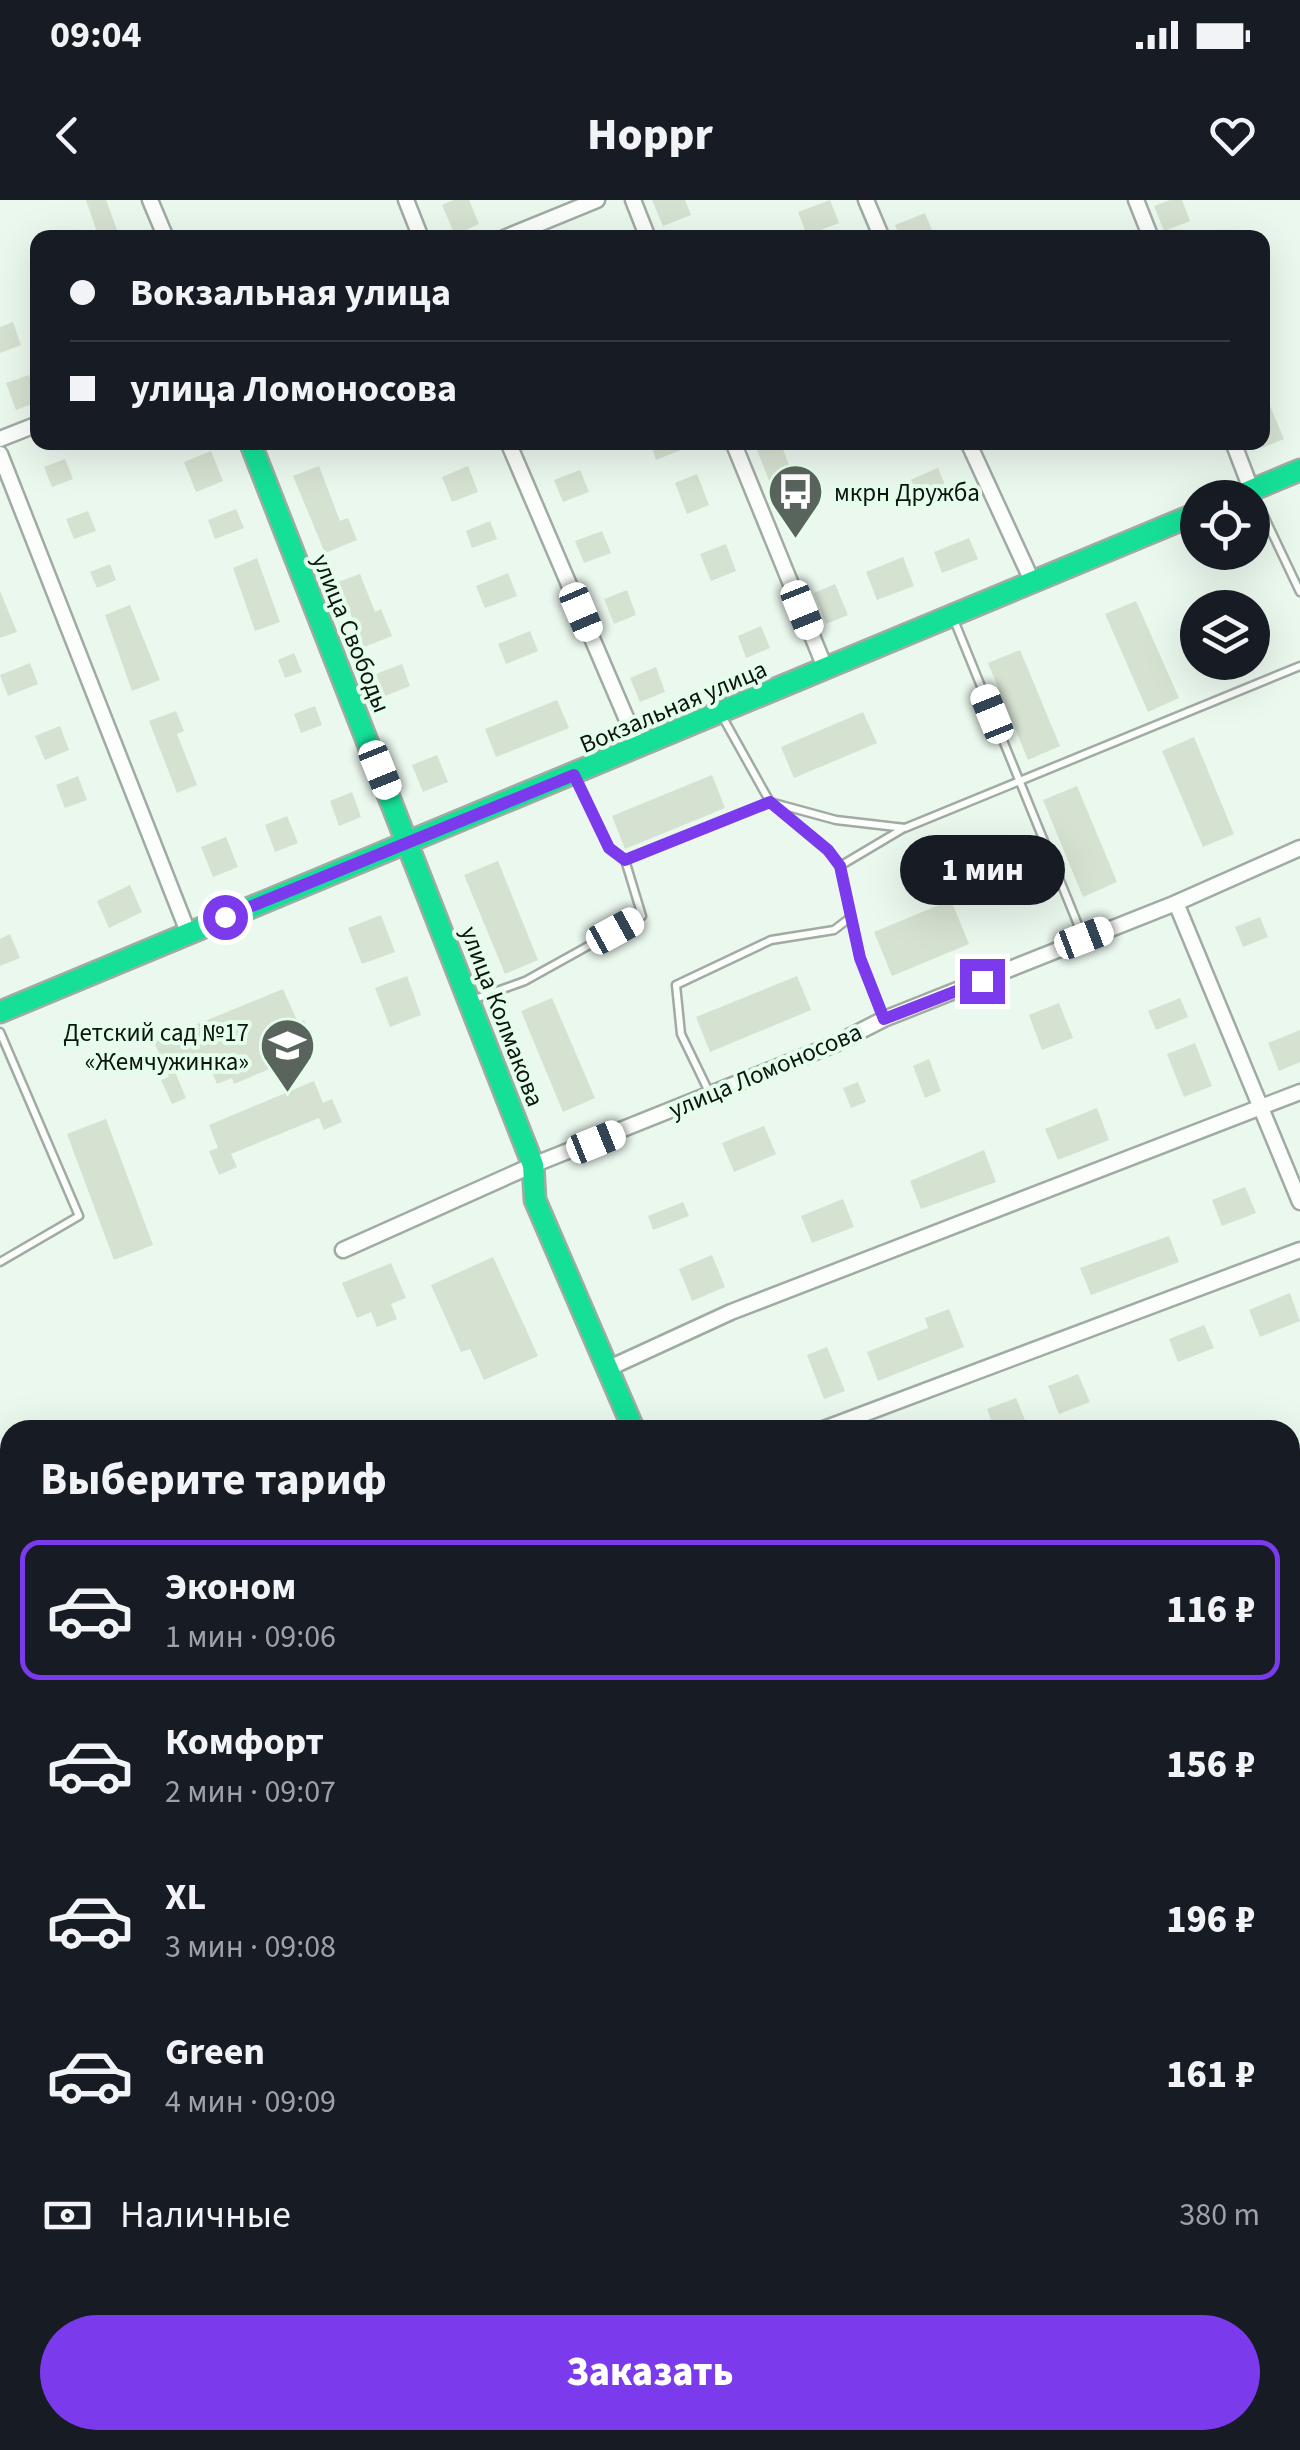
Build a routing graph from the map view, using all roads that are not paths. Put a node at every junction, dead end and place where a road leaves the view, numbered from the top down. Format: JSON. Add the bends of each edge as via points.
{"nodes":[{"id":1,"x":150,"y":200,"type":"edge"},
{"id":2,"x":406,"y":200,"type":"edge"},
{"id":3,"x":597,"y":200,"type":"edge"},
{"id":4,"x":633,"y":200,"type":"edge"},
{"id":5,"x":866,"y":200,"type":"edge"},
{"id":6,"x":1136,"y":200,"type":"edge"},
{"id":7,"x":163,"y":230,"type":"edge"},
{"id":8,"x":418,"y":230,"type":"edge"},
{"id":9,"x":524,"y":230,"type":"edge"},
{"id":10,"x":645,"y":230,"type":"edge"},
{"id":11,"x":879,"y":230,"type":"edge"},
{"id":12,"x":1148,"y":230,"type":"edge"},
{"id":13,"x":30,"y":427,"type":"edge"},
{"id":14,"x":0,"y":439,"type":"edge"},
{"id":15,"x":253,"y":450,"type":"edge"},
{"id":16,"x":511,"y":450,"type":"edge"},
{"id":17,"x":735,"y":450,"type":"edge"},
{"id":18,"x":972,"y":450,"type":"edge"},
{"id":19,"x":1234,"y":450,"type":"edge"},
{"id":20,"x":0,"y":454,"type":"edge"},
{"id":21,"x":1300,"y":470,"type":"edge"},
{"id":22,"x":1240,"y":480,"type":"edge"},
{"id":23,"x":1270,"y":482,"type":"edge"},
{"id":24,"x":1180,"y":520,"type":"edge"},
{"id":25,"x":1270,"y":541,"type":"edge"},
{"id":26,"x":1034,"y":582,"type":"junction"},
{"id":27,"x":1300,"y":592,"type":"edge"},
{"id":28,"x":951,"y":614,"type":"junction"},
{"id":29,"x":1300,"y":666,"type":"edge"},
{"id":30,"x":826,"y":670,"type":"junction"},
{"id":31,"x":720,"y":712,"type":"junction"},
{"id":32,"x":639,"y":748,"type":"junction"},
{"id":33,"x":574,"y":775,"type":"junction"},
{"id":34,"x":1020,"y":781,"type":"junction"},
{"id":35,"x":770,"y":802,"type":"junction"},
{"id":36,"x":905,"y":828,"type":"junction"},
{"id":37,"x":409,"y":842,"type":"junction"},
{"id":38,"x":1300,"y":848,"type":"edge"},
{"id":39,"x":625,"y":860,"type":"junction"},
{"id":40,"x":840,"y":866,"type":"junction"},
{"id":41,"x":1176,"y":903,"type":"junction"},
{"id":42,"x":851,"y":917,"type":"junction"},
{"id":43,"x":188,"y":932,"type":"junction"},
{"id":44,"x":1084,"y":938,"type":"junction"},
{"id":45,"x":470,"y":1000,"type":"junction"},
{"id":46,"x":0,"y":1012,"type":"edge"},
{"id":47,"x":884,"y":1019,"type":"junction"},
{"id":48,"x":0,"y":1032,"type":"edge"},
{"id":49,"x":1300,"y":1092,"type":"edge"},
{"id":50,"x":710,"y":1095,"type":"junction"},
{"id":51,"x":1261,"y":1106,"type":"junction"},
{"id":52,"x":534,"y":1166,"type":"junction"},
{"id":53,"x":1300,"y":1202,"type":"edge"},
{"id":54,"x":343,"y":1250,"type":"dead end"},
{"id":55,"x":1300,"y":1250,"type":"edge"},
{"id":56,"x":0,"y":1262,"type":"edge"},
{"id":57,"x":607,"y":1368,"type":"junction"},
{"id":58,"x":630,"y":1420,"type":"edge"},
{"id":59,"x":848,"y":1420,"type":"edge"}],
"edges":[{"from":1,"to":7,"type":"street"},
{"from":2,"to":8,"type":"street"},
{"from":3,"to":9,"type":"street"},
{"from":4,"to":10,"type":"street"},
{"from":5,"to":11,"type":"street"},
{"from":6,"to":12,"type":"street"},
{"from":13,"to":14,"type":"street"},
{"from":15,"to":37,"type":"street","name":"улица Свободы"},
{"from":16,"to":32,"type":"street"},
{"from":17,"to":30,"type":"street"},
{"from":18,"to":26,"type":"street"},
{"from":19,"to":22,"type":"street"},
{"from":20,"to":43,"type":"street"},
{"from":21,"to":23,"type":"street"},
{"from":24,"to":26,"type":"street","name":"Вокзальная улица"},
{"from":25,"to":27,"type":"lane"},
{"from":26,"to":28,"type":"street","name":"Вокзальная улица"},
{"from":28,"to":30,"type":"street","name":"Вокзальная улица"},
{"from":28,"to":34,"type":"lane"},
{"from":29,"to":34,"type":"lane"},
{"from":30,"to":31,"type":"street","name":"Вокзальная улица"},
{"from":31,"to":32,"type":"street","name":"Вокзальная улица"},
{"from":31,"to":35,"type":"lane"},
{"from":32,"to":33,"type":"street","name":"Вокзальная улица"},
{"from":33,"to":37,"type":"street","name":"Вокзальная улица"},
{"from":33,"to":39,"type":"lane","via":[[609,848]]},
{"from":34,"to":36,"type":"lane"},
{"from":34,"to":44,"type":"lane"},
{"from":35,"to":36,"type":"lane","via":[[836,820]]},
{"from":35,"to":39,"type":"lane"},
{"from":35,"to":40,"type":"lane"},
{"from":36,"to":40,"type":"lane"},
{"from":37,"to":43,"type":"street","name":"Вокзальная улица"},
{"from":37,"to":45,"type":"street","name":"улица Колмакова"},
{"from":38,"to":41,"type":"street","name":"улица Ломоносова"},
{"from":39,"to":45,"type":"lane","via":[[642,916],[525,980]]},
{"from":40,"to":42,"type":"lane"},
{"from":41,"to":44,"type":"street","name":"улица Ломоносова"},
{"from":41,"to":51,"type":"street"},
{"from":42,"to":47,"type":"lane"},
{"from":42,"to":50,"type":"lane","via":[[834,930],[770,940],[676,985],[682,1034]]},
{"from":43,"to":46,"type":"street","name":"Вокзальная улица"},
{"from":44,"to":47,"type":"street","name":"улица Ломоносова"},
{"from":45,"to":52,"type":"street","name":"улица Колмакова"},
{"from":47,"to":50,"type":"street","name":"улица Ломоносова"},
{"from":48,"to":56,"type":"lane","via":[[78,1216]]},
{"from":49,"to":51,"type":"street"},
{"from":50,"to":52,"type":"street","name":"улица Ломоносова"},
{"from":51,"to":53,"type":"street"},
{"from":51,"to":57,"type":"street","via":[[731,1312]]},
{"from":52,"to":54,"type":"street","name":"улица Ломоносова"},
{"from":52,"to":57,"type":"street","name":"улица Колмакова","via":[[534,1200]]},
{"from":55,"to":59,"type":"street"},
{"from":57,"to":58,"type":"street","name":"улица Колмакова"}]}
